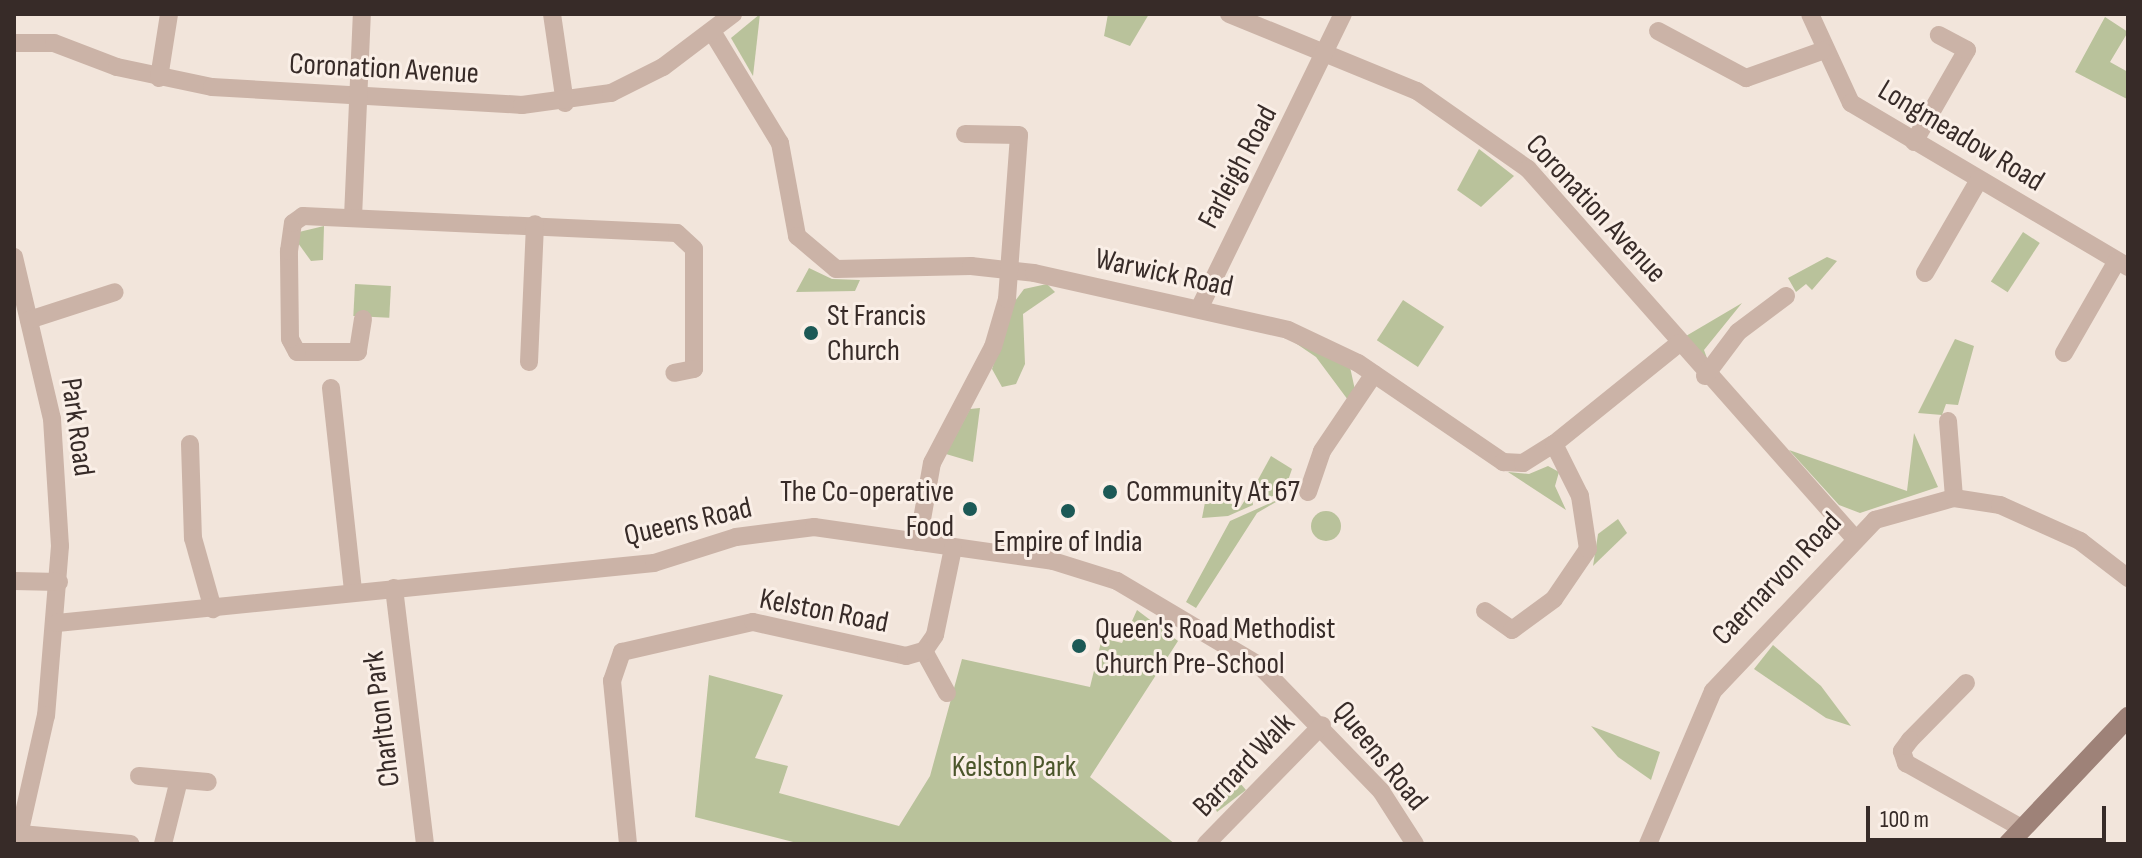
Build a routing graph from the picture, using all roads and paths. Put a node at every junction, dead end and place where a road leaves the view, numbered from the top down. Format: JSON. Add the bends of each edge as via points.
{"nodes":[{"id":1,"x":169,"y":14,"type":"edge"},
{"id":2,"x":362,"y":14,"type":"edge"},
{"id":3,"x":552,"y":14,"type":"edge"},
{"id":4,"x":733,"y":14,"type":"edge"},
{"id":5,"x":1229,"y":14,"type":"edge"},
{"id":6,"x":1343,"y":14,"type":"edge"},
{"id":7,"x":1810,"y":14,"type":"edge"},
{"id":8,"x":1658,"y":31,"type":"dead end"},
{"id":9,"x":713,"y":33,"type":"junction"},
{"id":10,"x":1939,"y":35,"type":"dead end"},
{"id":11,"x":14,"y":43,"type":"edge"},
{"id":12,"x":1822,"y":51,"type":"junction"},
{"id":13,"x":1328,"y":52,"type":"junction"},
{"id":14,"x":159,"y":78,"type":"junction"},
{"id":15,"x":358,"y":96,"type":"junction"},
{"id":16,"x":565,"y":103,"type":"junction"},
{"id":17,"x":965,"y":134,"type":"dead end"},
{"id":18,"x":1914,"y":142,"type":"junction"},
{"id":19,"x":1979,"y":180,"type":"junction"},
{"id":20,"x":353,"y":217,"type":"junction"},
{"id":21,"x":535,"y":224,"type":"junction"},
{"id":22,"x":14,"y":257,"type":"edge"},
{"id":23,"x":2125,"y":265,"type":"edge"},
{"id":24,"x":1009,"y":270,"type":"junction"},
{"id":25,"x":1925,"y":273,"type":"dead end"},
{"id":26,"x":115,"y":292,"type":"dead end"},
{"id":27,"x":1786,"y":296,"type":"dead end"},
{"id":28,"x":1199,"y":309,"type":"junction"},
{"id":29,"x":363,"y":319,"type":"dead end"},
{"id":30,"x":29,"y":320,"type":"junction"},
{"id":31,"x":1679,"y":343,"type":"junction"},
{"id":32,"x":2064,"y":353,"type":"dead end"},
{"id":33,"x":529,"y":362,"type":"dead end"},
{"id":34,"x":674,"y":373,"type":"dead end"},
{"id":35,"x":1374,"y":374,"type":"junction"},
{"id":36,"x":1705,"y":376,"type":"junction"},
{"id":37,"x":331,"y":388,"type":"dead end"},
{"id":38,"x":1948,"y":421,"type":"dead end"},
{"id":39,"x":190,"y":444,"type":"dead end"},
{"id":40,"x":1554,"y":444,"type":"junction"},
{"id":41,"x":1308,"y":492,"type":"dead end"},
{"id":42,"x":1954,"y":498,"type":"junction"},
{"id":43,"x":1853,"y":536,"type":"junction"},
{"id":44,"x":918,"y":542,"type":"junction"},
{"id":45,"x":953,"y":548,"type":"junction"},
{"id":46,"x":2128,"y":578,"type":"edge"},
{"id":47,"x":14,"y":581,"type":"edge"},
{"id":48,"x":59,"y":582,"type":"junction"},
{"id":49,"x":394,"y":588,"type":"junction"},
{"id":50,"x":353,"y":592,"type":"junction"},
{"id":51,"x":213,"y":609,"type":"junction"},
{"id":52,"x":1485,"y":611,"type":"dead end"},
{"id":53,"x":57,"y":623,"type":"junction"},
{"id":54,"x":924,"y":651,"type":"junction"},
{"id":55,"x":1966,"y":683,"type":"dead end"},
{"id":56,"x":947,"y":693,"type":"dead end"},
{"id":57,"x":2128,"y":717,"type":"edge"},
{"id":58,"x":1322,"y":725,"type":"junction"},
{"id":59,"x":139,"y":776,"type":"dead end"},
{"id":60,"x":179,"y":780,"type":"junction"},
{"id":61,"x":208,"y":782,"type":"dead end"},
{"id":62,"x":2016,"y":837,"type":"edge"},
{"id":63,"x":19,"y":839,"type":"edge"},
{"id":64,"x":131,"y":844,"type":"edge"},
{"id":65,"x":163,"y":844,"type":"edge"},
{"id":66,"x":425,"y":844,"type":"edge"},
{"id":67,"x":628,"y":844,"type":"edge"},
{"id":68,"x":1206,"y":844,"type":"edge"},
{"id":69,"x":1415,"y":844,"type":"edge"},
{"id":70,"x":1648,"y":844,"type":"edge"}],
"edges":[{"from":1,"to":14,"type":"street"},
{"from":2,"to":15,"type":"street"},
{"from":3,"to":16,"type":"street"},
{"from":4,"to":9,"type":"street","name":"Coronation Avenue"},
{"from":5,"to":13,"type":"street","name":"Coronation Avenue"},
{"from":6,"to":13,"type":"street","name":"Farleigh Road"},
{"from":7,"to":12,"type":"street","name":"Longmeadow Road"},
{"from":8,"to":12,"type":"street","via":[[1746,78]]},
{"from":9,"to":16,"type":"street","name":"Coronation Avenue","via":[[611,93]]},
{"from":9,"to":24,"type":"street","name":"Warwick Road","via":[[780,143],[797,236],[819,262],[836,269]]},
{"from":10,"to":18,"type":"street","via":[[1967,50]]},
{"from":11,"to":14,"type":"street","name":"Coronation Avenue","via":[[54,43]]},
{"from":12,"to":18,"type":"street","name":"Longmeadow Road","via":[[1851,103]]},
{"from":13,"to":28,"type":"street","name":"Farleigh Road"},
{"from":13,"to":31,"type":"street","name":"Coronation Avenue","via":[[1417,91],[1528,169]]},
{"from":14,"to":15,"type":"street","name":"Coronation Avenue"},
{"from":15,"to":16,"type":"street","name":"Coronation Avenue"},
{"from":15,"to":20,"type":"street"},
{"from":17,"to":24,"type":"street","via":[[1019,135]]},
{"from":18,"to":19,"type":"street","name":"Longmeadow Road"},
{"from":19,"to":23,"type":"street","name":"Longmeadow Road"},
{"from":19,"to":25,"type":"street"},
{"from":20,"to":21,"type":"street"},
{"from":20,"to":29,"type":"street","via":[[303,216],[293,223],[290,339],[308,356],[350,354],[362,343]]},
{"from":21,"to":33,"type":"street"},
{"from":21,"to":34,"type":"street","via":[[689,236],[694,369]]},
{"from":22,"to":30,"type":"street","name":"Park Road"},
{"from":23,"to":32,"type":"street"},
{"from":24,"to":28,"type":"street","name":"Warwick Road"},
{"from":24,"to":44,"type":"street","via":[[999,333],[932,463]]},
{"from":26,"to":30,"type":"street"},
{"from":27,"to":36,"type":"street","via":[[1738,332]]},
{"from":28,"to":35,"type":"street","name":"Warwick Road","via":[[1288,330]]},
{"from":30,"to":48,"type":"street","name":"Park Road","via":[[52,419]]},
{"from":31,"to":36,"type":"street","name":"Coronation Avenue"},
{"from":31,"to":40,"type":"street","name":"Warwick Road"},
{"from":35,"to":40,"type":"street","name":"Warwick Road","via":[[1503,462],[1523,463]]},
{"from":35,"to":41,"type":"street","via":[[1322,451]]},
{"from":36,"to":43,"type":"street","name":"Coronation Avenue"},
{"from":37,"to":50,"type":"street","via":[[323,421],[348,494]]},
{"from":38,"to":42,"type":"street"},
{"from":39,"to":51,"type":"street","via":[[193,538]]},
{"from":40,"to":52,"type":"street","via":[[1580,496],[1588,549],[1554,599],[1512,630]]},
{"from":42,"to":43,"type":"street","name":"Caernarvon Road","via":[[1895,510]]},
{"from":42,"to":46,"type":"street","name":"Caernarvon Road","via":[[2032,514]]},
{"from":43,"to":70,"type":"street","name":"Caernarvon Road","via":[[1713,691]]},
{"from":44,"to":45,"type":"street","name":"Queens Road"},
{"from":44,"to":49,"type":"street","name":"Queens Road","via":[[814,527],[724,539],[654,563]]},
{"from":45,"to":54,"type":"street","name":"Kelston Road","via":[[935,635]]},
{"from":45,"to":58,"type":"street","name":"Queens Road","via":[[1053,561],[1117,581],[1260,666]]},
{"from":47,"to":48,"type":"street"},
{"from":48,"to":53,"type":"street","name":"Park Road"},
{"from":49,"to":50,"type":"street","name":"Queens Road"},
{"from":49,"to":66,"type":"street","name":"Charlton Park"},
{"from":50,"to":51,"type":"street","name":"Queens Road"},
{"from":51,"to":53,"type":"street","name":"Queens Road"},
{"from":53,"to":63,"type":"street","name":"Park Road"},
{"from":54,"to":56,"type":"street","name":"Kelston Road"},
{"from":54,"to":67,"type":"street","name":"Kelston Road","via":[[906,656],[753,622],[622,652],[612,681]]},
{"from":55,"to":62,"type":"street","via":[[1902,751],[1906,763]]},
{"from":57,"to":62,"type":"street"},
{"from":58,"to":68,"type":"street","name":"Barnard Walk"},
{"from":58,"to":69,"type":"street","name":"Queens Road"},
{"from":59,"to":60,"type":"street"},
{"from":60,"to":61,"type":"street"},
{"from":60,"to":65,"type":"street"},
{"from":63,"to":64,"type":"street"}]}
